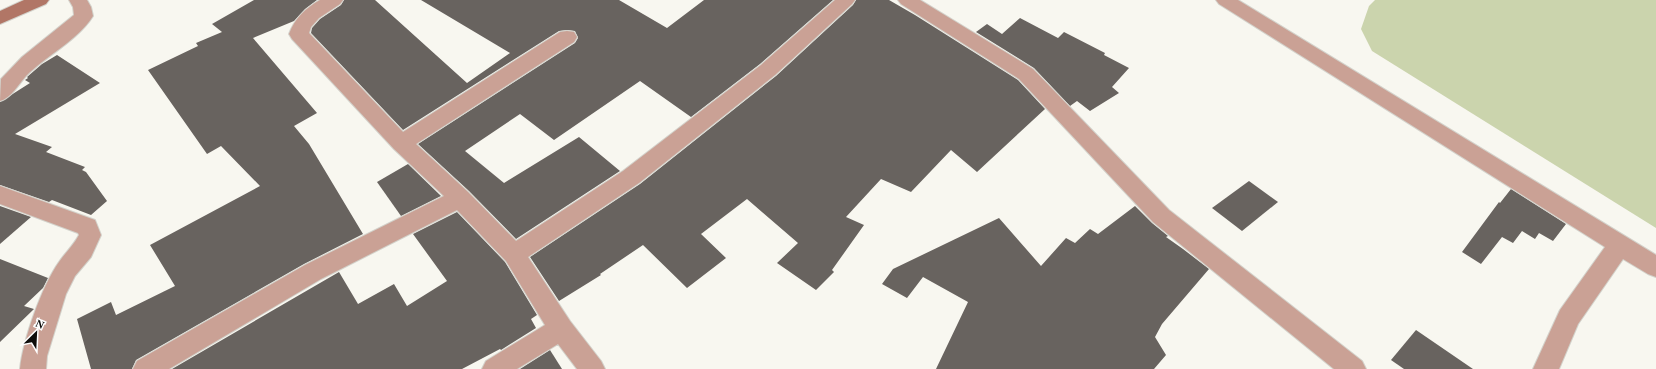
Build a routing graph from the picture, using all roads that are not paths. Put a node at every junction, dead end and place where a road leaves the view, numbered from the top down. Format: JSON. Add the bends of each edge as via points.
{"nodes":[{"id":1,"x":40,"y":0,"type":"edge"},
{"id":2,"x":78,"y":0,"type":"edge"},
{"id":3,"x":334,"y":0,"type":"edge"},
{"id":4,"x":846,"y":0,"type":"edge"},
{"id":5,"x":907,"y":0,"type":"edge"},
{"id":6,"x":1224,"y":0,"type":"edge"},
{"id":7,"x":0,"y":18,"type":"edge"},
{"id":8,"x":568,"y":37,"type":"dead end"},
{"id":9,"x":0,"y":94,"type":"edge"},
{"id":10,"x":401,"y":143,"type":"junction"},
{"id":11,"x":0,"y":195,"type":"edge"},
{"id":12,"x":460,"y":198,"type":"junction"},
{"id":13,"x":1620,"y":245,"type":"junction"},
{"id":14,"x":514,"y":254,"type":"junction"},
{"id":15,"x":1656,"y":267,"type":"edge"},
{"id":16,"x":560,"y":329,"type":"junction"},
{"id":17,"x":33,"y":369,"type":"edge"},
{"id":18,"x":146,"y":369,"type":"edge"},
{"id":19,"x":495,"y":369,"type":"edge"},
{"id":20,"x":592,"y":369,"type":"edge"},
{"id":21,"x":1353,"y":369,"type":"edge"},
{"id":22,"x":1546,"y":369,"type":"edge"}],
"edges":[{"from":1,"to":7,"type":"street"},
{"from":2,"to":9,"type":"street","via":[[84,16],[13,77]]},
{"from":3,"to":10,"type":"street","via":[[305,22],[299,34]]},
{"from":4,"to":14,"type":"street","via":[[768,70],[631,177]]},
{"from":5,"to":21,"type":"street","via":[[1026,74],[1161,216]]},
{"from":6,"to":13,"type":"street"},
{"from":8,"to":10,"type":"street"},
{"from":10,"to":12,"type":"street"},
{"from":11,"to":17,"type":"street","via":[[87,227],[90,234],[83,250],[67,269],[54,293],[34,356]]},
{"from":12,"to":14,"type":"street"},
{"from":12,"to":18,"type":"street","via":[[313,272]]},
{"from":13,"to":15,"type":"street"},
{"from":13,"to":22,"type":"street","via":[[1568,318]]},
{"from":14,"to":16,"type":"street"},
{"from":16,"to":19,"type":"street"},
{"from":16,"to":20,"type":"street"}]}
